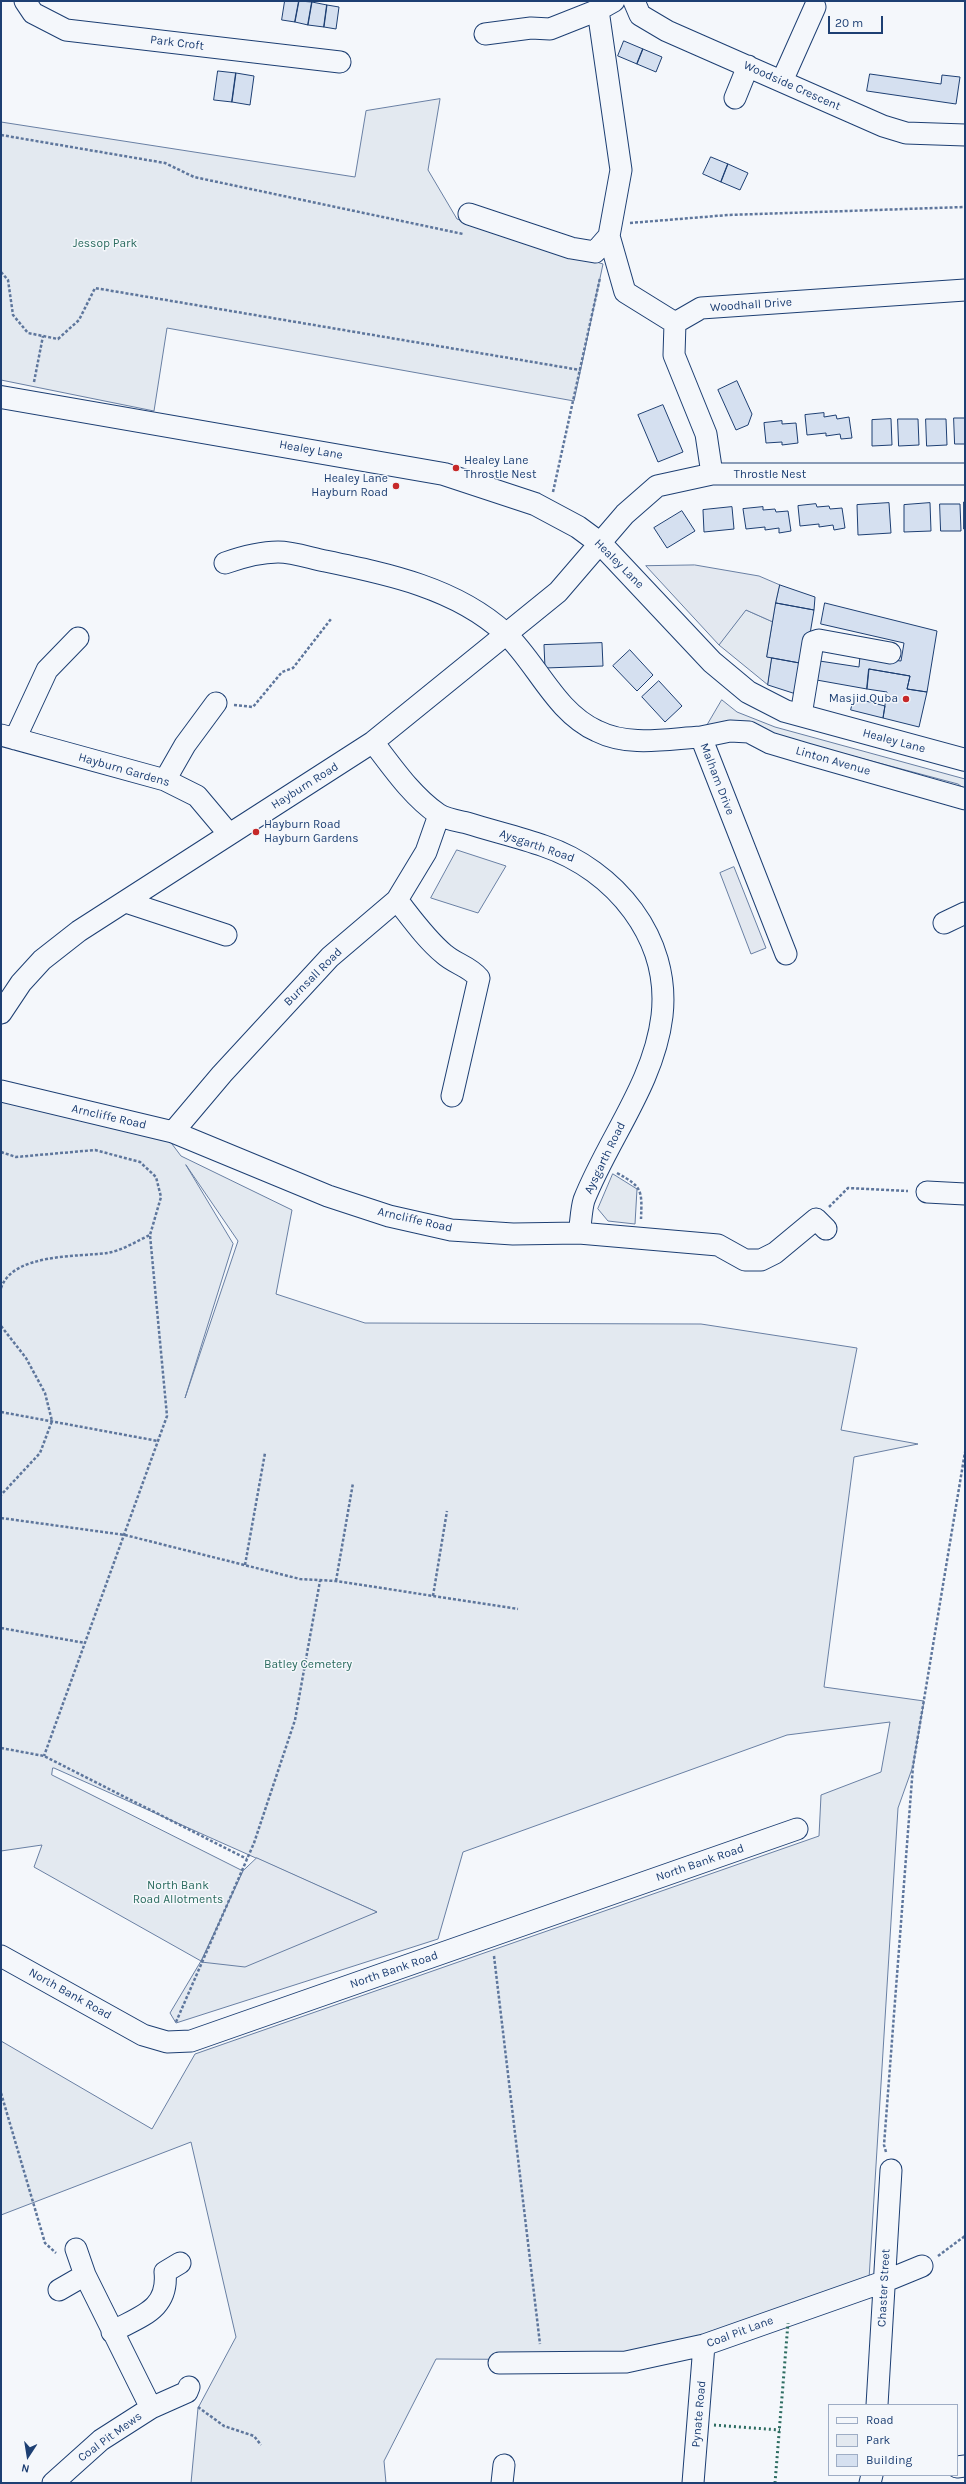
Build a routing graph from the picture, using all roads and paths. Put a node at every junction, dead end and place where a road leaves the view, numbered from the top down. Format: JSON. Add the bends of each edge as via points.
{"nodes":[{"id":1,"x":25,"y":1,"type":"edge"},
{"id":2,"x":634,"y":1,"type":"edge"},
{"id":3,"x":606,"y":6,"type":"edge"},
{"id":4,"x":815,"y":7,"type":"dead end"},
{"id":5,"x":484,"y":34,"type":"dead end"},
{"id":6,"x":340,"y":62,"type":"dead end"},
{"id":7,"x":748,"y":66,"type":"junction"},
{"id":8,"x":782,"y":80,"type":"junction"},
{"id":9,"x":735,"y":98,"type":"dead end"},
{"id":10,"x":1,"y":135,"type":"edge"},
{"id":11,"x":965,"y":135,"type":"edge"},
{"id":12,"x":965,"y":207,"type":"edge"},
{"id":13,"x":470,"y":214,"type":"dead end"},
{"id":14,"x":464,"y":234,"type":"dead end"},
{"id":15,"x":609,"y":236,"type":"junction"},
{"id":16,"x":1,"y":272,"type":"edge"},
{"id":17,"x":601,"y":272,"type":"dead end"},
{"id":18,"x":965,"y":290,"type":"edge"},
{"id":19,"x":675,"y":323,"type":"junction"},
{"id":20,"x":43,"y":336,"type":"junction"},
{"id":21,"x":580,"y":370,"type":"junction"},
{"id":22,"x":1,"y":397,"type":"edge"},
{"id":23,"x":30,"y":401,"type":"junction"},
{"id":24,"x":712,"y":474,"type":"junction"},
{"id":25,"x":965,"y":474,"type":"edge"},
{"id":26,"x":549,"y":509,"type":"junction"},
{"id":27,"x":601,"y":544,"type":"junction"},
{"id":28,"x":225,"y":563,"type":"dead end"},
{"id":29,"x":331,"y":618,"type":"dead end"},
{"id":30,"x":506,"y":634,"type":"junction"},
{"id":31,"x":78,"y":638,"type":"dead end"},
{"id":32,"x":890,"y":652,"type":"dead end"},
{"id":33,"x":216,"y":703,"type":"joint"},
{"id":34,"x":801,"y":715,"type":"junction"},
{"id":35,"x":8,"y":737,"type":"edge"},
{"id":36,"x":701,"y":737,"type":"junction"},
{"id":37,"x":373,"y":742,"type":"junction"},
{"id":38,"x":965,"y":760,"type":"edge"},
{"id":39,"x":165,"y":780,"type":"junction"},
{"id":40,"x":965,"y":799,"type":"edge"},
{"id":41,"x":439,"y":815,"type":"junction"},
{"id":42,"x":229,"y":834,"type":"junction"},
{"id":43,"x":398,"y":900,"type":"junction"},
{"id":44,"x":126,"y":902,"type":"junction"},
{"id":45,"x":965,"y":913,"type":"edge"},
{"id":46,"x":944,"y":923,"type":"dead end"},
{"id":47,"x":226,"y":935,"type":"dead end"},
{"id":48,"x":786,"y":954,"type":"dead end"},
{"id":49,"x":1,"y":1013,"type":"edge"},
{"id":50,"x":1,"y":1091,"type":"edge"},
{"id":51,"x":452,"y":1096,"type":"dead end"},
{"id":52,"x":173,"y":1132,"type":"junction"},
{"id":53,"x":1,"y":1152,"type":"edge"},
{"id":54,"x":602,"y":1166,"type":"junction"},
{"id":55,"x":927,"y":1192,"type":"joint"},
{"id":56,"x":965,"y":1194,"type":"edge"},
{"id":57,"x":821,"y":1224,"type":"joint"},
{"id":58,"x":579,"y":1233,"type":"junction"},
{"id":59,"x":150,"y":1235,"type":"junction"},
{"id":60,"x":639,"y":1240,"type":"junction"},
{"id":61,"x":1,"y":1288,"type":"edge"},
{"id":62,"x":1,"y":1326,"type":"edge"},
{"id":63,"x":1,"y":1412,"type":"edge"},
{"id":64,"x":52,"y":1421,"type":"junction"},
{"id":65,"x":158,"y":1441,"type":"junction"},
{"id":66,"x":965,"y":1452,"type":"edge"},
{"id":67,"x":265,"y":1453,"type":"dead end"},
{"id":68,"x":353,"y":1483,"type":"dead end"},
{"id":69,"x":1,"y":1495,"type":"edge"},
{"id":70,"x":447,"y":1511,"type":"dead end"},
{"id":71,"x":1,"y":1518,"type":"edge"},
{"id":72,"x":125,"y":1535,"type":"junction"},
{"id":73,"x":245,"y":1565,"type":"junction"},
{"id":74,"x":320,"y":1581,"type":"junction"},
{"id":75,"x":336,"y":1581,"type":"junction"},
{"id":76,"x":432,"y":1596,"type":"junction"},
{"id":77,"x":518,"y":1609,"type":"dead end"},
{"id":78,"x":1,"y":1628,"type":"edge"},
{"id":79,"x":86,"y":1643,"type":"junction"},
{"id":80,"x":1,"y":1748,"type":"edge"},
{"id":81,"x":44,"y":1756,"type":"junction"},
{"id":82,"x":797,"y":1829,"type":"dead end"},
{"id":83,"x":247,"y":1859,"type":"junction"},
{"id":84,"x":492,"y":1935,"type":"junction"},
{"id":85,"x":1,"y":1956,"type":"edge"},
{"id":86,"x":167,"y":2042,"type":"junction"},
{"id":87,"x":1,"y":2093,"type":"edge"},
{"id":88,"x":891,"y":2170,"type":"joint"},
{"id":89,"x":965,"y":2236,"type":"edge"},
{"id":90,"x":76,"y":2249,"type":"dead end"},
{"id":91,"x":180,"y":2263,"type":"dead end"},
{"id":92,"x":922,"y":2266,"type":"joint"},
{"id":93,"x":85,"y":2275,"type":"junction"},
{"id":94,"x":883,"y":2282,"type":"junction"},
{"id":95,"x":59,"y":2290,"type":"dead end"},
{"id":96,"x":112,"y":2332,"type":"junction"},
{"id":97,"x":704,"y":2346,"type":"junction"},
{"id":98,"x":499,"y":2363,"type":"dead end"},
{"id":99,"x":542,"y":2363,"type":"junction"},
{"id":100,"x":184,"y":2392,"type":"joint"},
{"id":101,"x":877,"y":2404,"type":"edge"},
{"id":102,"x":151,"y":2408,"type":"junction"},
{"id":103,"x":261,"y":2445,"type":"dead end"},
{"id":104,"x":53,"y":2483,"type":"edge"},
{"id":105,"x":693,"y":2483,"type":"edge"}],
"edges":[{"from":1,"to":6,"type":"street","name":"Park Croft","via":[[33,13],[66,30]]},
{"from":2,"to":7,"type":"street","name":"Woodside Crescent","via":[[640,15],[667,31]]},
{"from":3,"to":5,"type":"street","via":[[550,29],[530,28]]},
{"from":3,"to":15,"type":"street","via":[[621,170]]},
{"from":4,"to":8,"type":"street"},
{"from":7,"to":8,"type":"street","name":"Woodside Crescent"},
{"from":7,"to":9,"type":"street"},
{"from":8,"to":11,"type":"street","name":"Woodside Crescent","via":[[860,117],[906,133]]},
{"from":10,"to":14,"type":"path","via":[[165,163],[194,177]]},
{"from":12,"to":15,"type":"path","via":[[721,215],[624,224]]},
{"from":13,"to":15,"type":"street","via":[[571,248],[595,252]]},
{"from":15,"to":19,"type":"street","via":[[625,292]]},
{"from":16,"to":20,"type":"path","via":[[8,280],[13,315],[28,333]]},
{"from":17,"to":21,"type":"path"},
{"from":18,"to":19,"type":"street","name":"Woodhall Drive","via":[[701,308]]},
{"from":19,"to":24,"type":"street","via":[[674,355],[706,434]]},
{"from":20,"to":21,"type":"path","via":[[58,338],[79,320],[95,288]]},
{"from":20,"to":23,"type":"path"},
{"from":21,"to":26,"type":"path"},
{"from":22,"to":23,"type":"main road","name":"Healey Lane"},
{"from":23,"to":26,"type":"main road","name":"Healey Lane","via":[[444,474]]},
{"from":24,"to":25,"type":"street","name":"Throstle Nest"},
{"from":24,"to":27,"type":"street","name":"Throstle Nest","via":[[658,486],[625,514]]},
{"from":26,"to":27,"type":"main road","name":"Healey Lane"},
{"from":27,"to":30,"type":"street","name":"Hayburn Road","via":[[558,592]]},
{"from":27,"to":34,"type":"main road","name":"Healey Lane","via":[[712,662],[748,692],[785,711]]},
{"from":28,"to":30,"type":"street","name":"Malham Drive","via":[[251,554],[279,552],[387,575],[440,591],[489,619]]},
{"from":29,"to":33,"type":"path","via":[[293,668],[282,672],[253,707]]},
{"from":30,"to":36,"type":"street","name":"Malham Drive","via":[[565,708],[596,731],[616,738],[637,741]]},
{"from":30,"to":37,"type":"street","name":"Hayburn Road"},
{"from":31,"to":35,"type":"street","via":[[47,670]]},
{"from":32,"to":34,"type":"street","via":[[819,640],[813,642]]},
{"from":33,"to":39,"type":"street","via":[[185,745]]},
{"from":34,"to":38,"type":"main road","name":"Healey Lane"},
{"from":35,"to":39,"type":"street","name":"Hayburn Gardens"},
{"from":36,"to":40,"type":"street","name":"Linton Avenue","via":[[749,732],[807,754]]},
{"from":36,"to":48,"type":"street","name":"Malham Drive"},
{"from":37,"to":41,"type":"street","name":"Aysgarth Road","via":[[409,788]]},
{"from":37,"to":42,"type":"street","name":"Hayburn Road"},
{"from":39,"to":42,"type":"street","name":"Hayburn Gardens","via":[[197,796]]},
{"from":41,"to":43,"type":"street","name":"Burnsall Road","via":[[426,852]]},
{"from":41,"to":54,"type":"street","name":"Aysgarth Road","via":[[544,846],[578,859],[625,898],[640,918],[659,969],[663,991],[662,1016],[648,1069]]},
{"from":42,"to":44,"type":"street","name":"Hayburn Road"},
{"from":43,"to":51,"type":"street","via":[[426,937],[445,955],[473,970],[479,978]]},
{"from":43,"to":52,"type":"street","name":"Burnsall Road","via":[[330,957],[222,1074]]},
{"from":44,"to":47,"type":"street"},
{"from":44,"to":49,"type":"street","name":"Hayburn Road","via":[[78,931],[42,960],[21,983]]},
{"from":45,"to":46,"type":"street"},
{"from":50,"to":52,"type":"street","name":"Arncliffe Road"},
{"from":52,"to":58,"type":"street","name":"Arncliffe Road","via":[[328,1196],[389,1216],[451,1230],[513,1234]]},
{"from":53,"to":59,"type":"path","via":[[16,1157],[95,1150],[140,1162],[156,1177],[161,1197]]},
{"from":54,"to":58,"type":"street","name":"Aysgarth Road","via":[[584,1202]]},
{"from":54,"to":60,"type":"path","via":[[638,1186],[642,1194]]},
{"from":55,"to":56,"type":"street"},
{"from":55,"to":57,"type":"path","via":[[848,1188]]},
{"from":57,"to":60,"type":"street","name":"Arncliffe Road","via":[[775,1254],[761,1260],[745,1260],[718,1246]]},
{"from":58,"to":60,"type":"street","name":"Arncliffe Road"},
{"from":59,"to":61,"type":"path","via":[[109,1253],[64,1255],[23,1266],[3,1282]]},
{"from":59,"to":65,"type":"path","via":[[167,1416]]},
{"from":62,"to":64,"type":"path","via":[[26,1358],[46,1394]]},
{"from":63,"to":64,"type":"path"},
{"from":64,"to":65,"type":"path"},
{"from":64,"to":69,"type":"path","via":[[40,1453]]},
{"from":65,"to":72,"type":"path"},
{"from":66,"to":88,"type":"path","via":[[913,1766],[884,2145]]},
{"from":67,"to":73,"type":"path"},
{"from":68,"to":75,"type":"path"},
{"from":70,"to":76,"type":"path"},
{"from":71,"to":72,"type":"path"},
{"from":72,"to":73,"type":"path"},
{"from":72,"to":79,"type":"path"},
{"from":73,"to":74,"type":"path","via":[[300,1579]]},
{"from":74,"to":75,"type":"path"},
{"from":74,"to":83,"type":"path","via":[[294,1720]]},
{"from":75,"to":76,"type":"path"},
{"from":76,"to":77,"type":"path"},
{"from":78,"to":79,"type":"path"},
{"from":79,"to":81,"type":"path"},
{"from":80,"to":81,"type":"path"},
{"from":81,"to":83,"type":"path"},
{"from":82,"to":84,"type":"street","name":"North Bank Road"},
{"from":83,"to":86,"type":"path"},
{"from":84,"to":86,"type":"street","name":"North Bank Road","via":[[191,2041]]},
{"from":84,"to":99,"type":"path"},
{"from":85,"to":86,"type":"street","name":"North Bank Road","via":[[128,2028]]},
{"from":87,"to":93,"type":"path","via":[[45,2243]]},
{"from":88,"to":94,"type":"street","name":"Chaster Street"},
{"from":89,"to":92,"type":"path"},
{"from":90,"to":93,"type":"street","name":"Coal Pit Mews"},
{"from":91,"to":96,"type":"street","via":[[165,2272],[167,2287],[158,2306]]},
{"from":92,"to":94,"type":"street","name":"Coal Pit Lane"},
{"from":93,"to":95,"type":"street"},
{"from":93,"to":96,"type":"street","name":"Coal Pit Mews"},
{"from":94,"to":97,"type":"street","name":"Coal Pit Lane"},
{"from":94,"to":101,"type":"street","name":"Chaster Street"},
{"from":96,"to":102,"type":"street","name":"Coal Pit Mews"},
{"from":97,"to":99,"type":"street","name":"Coal Pit Lane","via":[[626,2362]]},
{"from":97,"to":105,"type":"street","name":"Pynate Road"},
{"from":98,"to":99,"type":"street","name":"Coal Pit Lane"},
{"from":100,"to":102,"type":"street","name":"Coal Pit Mews"},
{"from":100,"to":103,"type":"path","via":[[224,2426],[254,2436]]},
{"from":102,"to":104,"type":"street","name":"Coal Pit Mews","via":[[101,2440]]}]}
